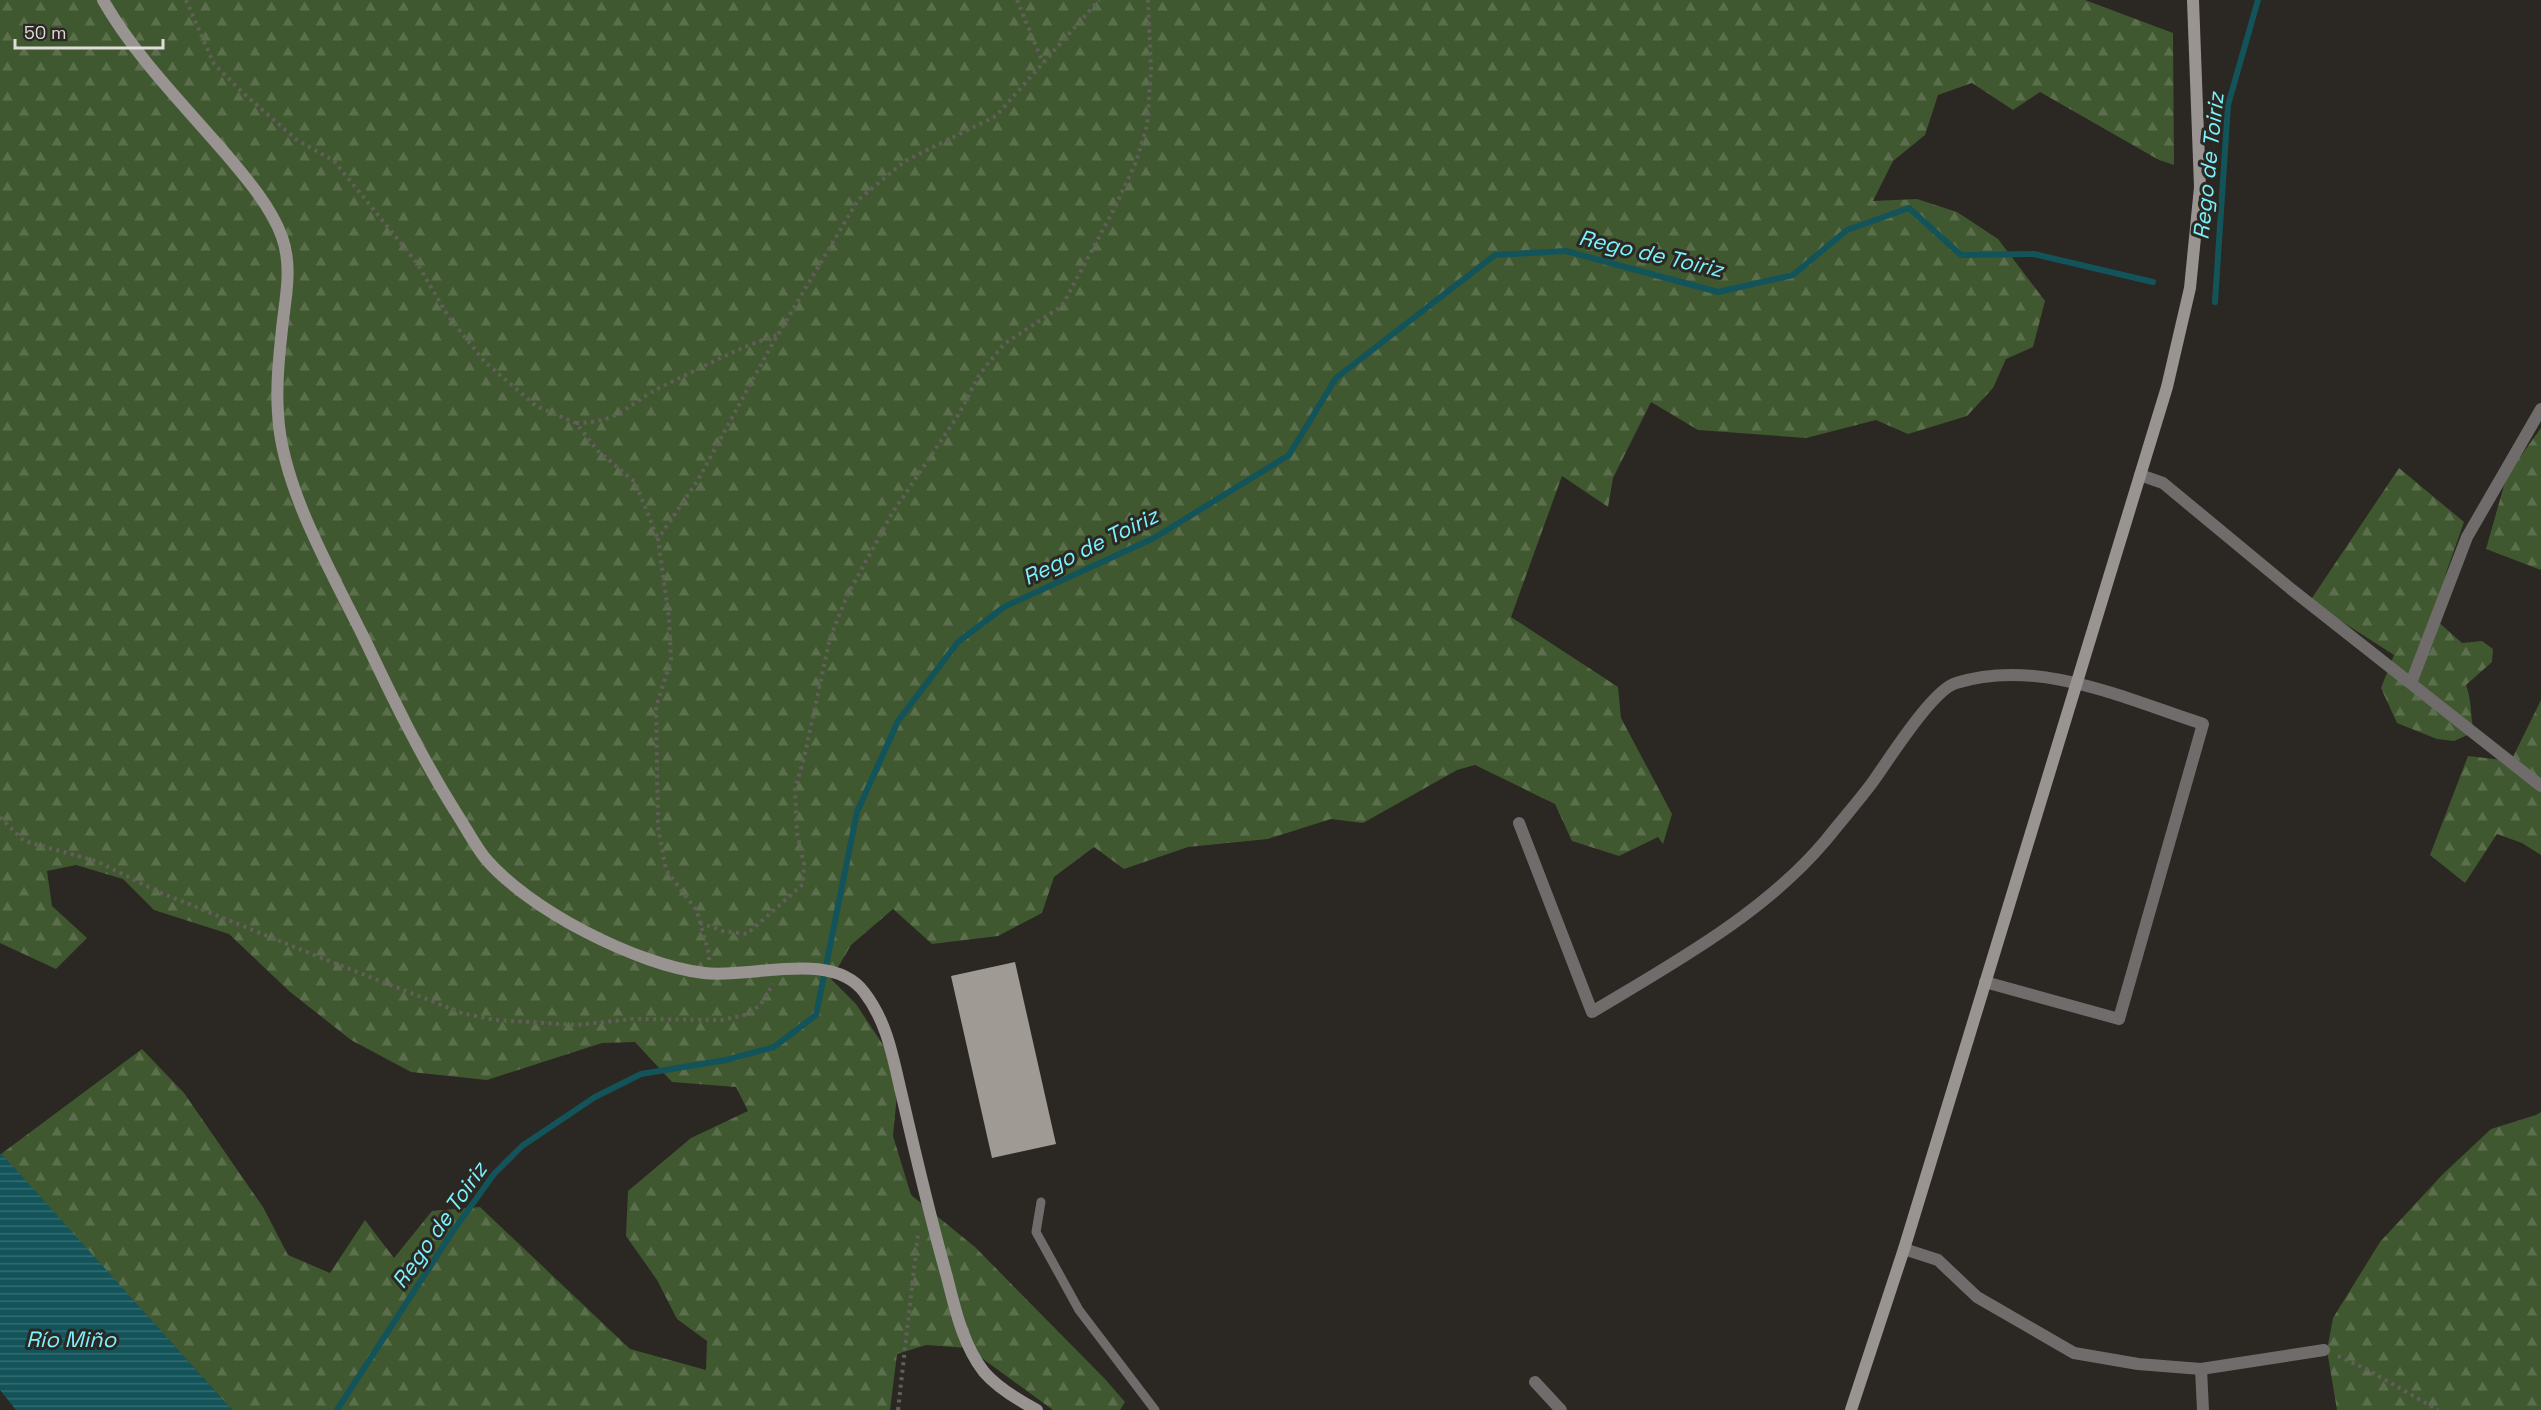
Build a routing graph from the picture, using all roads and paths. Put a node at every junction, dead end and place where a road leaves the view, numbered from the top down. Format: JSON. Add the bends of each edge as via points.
{"nodes":[{"id":1,"x":104,"y":0,"type":"edge"},
{"id":2,"x":186,"y":0,"type":"edge"},
{"id":3,"x":1017,"y":0,"type":"edge"},
{"id":4,"x":1099,"y":0,"type":"edge"},
{"id":5,"x":1148,"y":0,"type":"edge"},
{"id":6,"x":2193,"y":0,"type":"edge"},
{"id":7,"x":1043,"y":63,"type":"junction"},
{"id":8,"x":778,"y":335,"type":"junction"},
{"id":9,"x":2541,"y":409,"type":"edge"},
{"id":10,"x":576,"y":423,"type":"junction"},
{"id":11,"x":2140,"y":475,"type":"junction"},
{"id":12,"x":658,"y":539,"type":"junction"},
{"id":13,"x":2411,"y":683,"type":"junction"},
{"id":14,"x":2076,"y":684,"type":"junction"},
{"id":15,"x":2541,"y":786,"type":"edge"},
{"id":16,"x":0,"y":817,"type":"edge"},
{"id":17,"x":1518,"y":823,"type":"dead end"},
{"id":18,"x":699,"y":922,"type":"junction"},
{"id":19,"x":780,"y":971,"type":"junction"},
{"id":20,"x":706,"y":974,"type":"junction"},
{"id":21,"x":1985,"y":982,"type":"junction"},
{"id":22,"x":1041,"y":1202,"type":"dead end"},
{"id":23,"x":919,"y":1223,"type":"dead end"},
{"id":24,"x":1904,"y":1249,"type":"junction"},
{"id":25,"x":2324,"y":1350,"type":"joint"},
{"id":26,"x":2201,"y":1369,"type":"junction"},
{"id":27,"x":1535,"y":1382,"type":"dead end"},
{"id":28,"x":898,"y":1410,"type":"edge"},
{"id":29,"x":1037,"y":1410,"type":"edge"},
{"id":30,"x":1155,"y":1410,"type":"edge"},
{"id":31,"x":1561,"y":1410,"type":"edge"},
{"id":32,"x":1851,"y":1410,"type":"edge"},
{"id":33,"x":2203,"y":1410,"type":"edge"},
{"id":34,"x":2438,"y":1410,"type":"edge"}],
"edges":[{"from":1,"to":20,"type":"street","via":[[167,86],[241,171],[283,238],[289,269],[278,415],[284,451],[308,522],[421,758],[484,857],[513,886],[614,945]]},
{"from":2,"to":10,"type":"path","via":[[214,64],[297,140],[334,161],[417,263],[448,316],[484,361],[536,406]]},
{"from":3,"to":7,"type":"path"},
{"from":4,"to":7,"type":"path"},
{"from":5,"to":18,"type":"path","via":[[1151,69],[1147,126],[1136,162],[1113,211],[1062,306],[1004,344],[979,375],[959,414],[891,515],[847,596],[830,638],[795,789],[803,884],[747,934]]},
{"from":6,"to":11,"type":"street","via":[[2200,187],[2190,288],[2167,387]]},
{"from":7,"to":8,"type":"path","via":[[996,116],[905,161],[858,200]]},
{"from":8,"to":10,"type":"path","via":[[661,387],[615,416],[598,423]]},
{"from":8,"to":12,"type":"path","via":[[698,480]]},
{"from":9,"to":13,"type":"street","via":[[2467,537]]},
{"from":10,"to":12,"type":"path","via":[[598,451],[634,482]]},
{"from":11,"to":13,"type":"street","via":[[2163,483]]},
{"from":11,"to":14,"type":"street"},
{"from":12,"to":18,"type":"path","via":[[671,660],[656,707],[658,827],[666,870],[697,911]]},
{"from":13,"to":15,"type":"street"},
{"from":14,"to":17,"type":"street","via":[[2030,674],[1954,683],[1930,704],[1824,843],[1774,892],[1679,960],[1592,1012]]},
{"from":14,"to":21,"type":"street"},
{"from":14,"to":21,"type":"street","via":[[2203,724],[2119,1019]]},
{"from":16,"to":19,"type":"path","via":[[24,842],[96,861],[159,892],[334,963],[462,1012],[495,1020],[576,1025],[631,1019],[722,1020],[749,1014],[760,1004]]},
{"from":18,"to":20,"type":"path","via":[[710,954]]},
{"from":19,"to":20,"type":"street"},
{"from":19,"to":29,"type":"street","via":[[799,967],[824,970],[853,981],[866,994],[887,1031],[929,1212],[962,1332],[985,1373]]},
{"from":21,"to":24,"type":"street"},
{"from":22,"to":30,"type":"lane","via":[[1036,1232],[1046,1251],[1079,1310]]},
{"from":23,"to":28,"type":"path"},
{"from":24,"to":26,"type":"street","via":[[1938,1260],[1977,1297],[2074,1353]]},
{"from":24,"to":32,"type":"street"},
{"from":25,"to":26,"type":"street"},
{"from":25,"to":34,"type":"path"},
{"from":26,"to":33,"type":"street"},
{"from":27,"to":31,"type":"street"}]}
